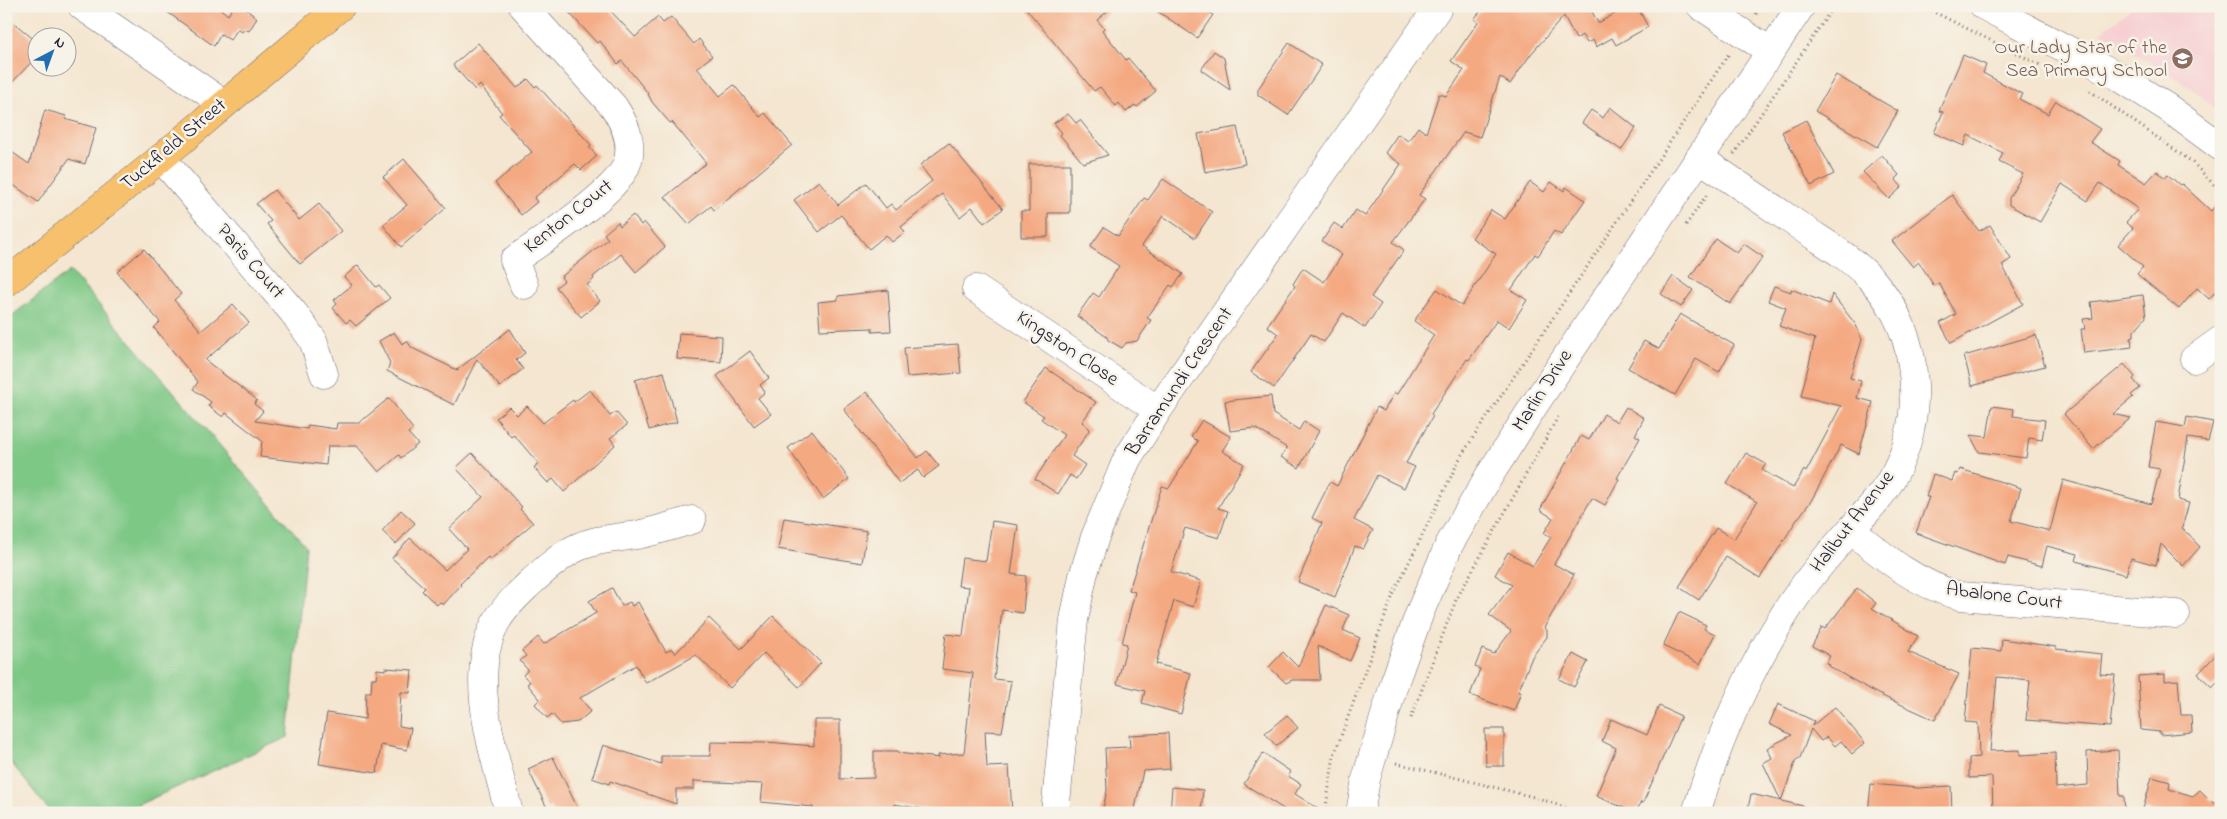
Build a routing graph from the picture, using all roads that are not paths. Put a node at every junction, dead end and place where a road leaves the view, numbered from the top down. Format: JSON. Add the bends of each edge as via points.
{"nodes":[{"id":1,"x":82,"y":6,"type":"edge"},
{"id":2,"x":341,"y":6,"type":"edge"},
{"id":3,"x":523,"y":6,"type":"edge"},
{"id":4,"x":1439,"y":6,"type":"edge"},
{"id":5,"x":1701,"y":6,"type":"edge"},
{"id":6,"x":1801,"y":6,"type":"edge"},
{"id":7,"x":1984,"y":6,"type":"edge"},
{"id":8,"x":1770,"y":51,"type":"junction"},
{"id":9,"x":224,"y":104,"type":"junction"},
{"id":10,"x":2221,"y":147,"type":"edge"},
{"id":11,"x":161,"y":158,"type":"junction"},
{"id":12,"x":1699,"y":158,"type":"junction"},
{"id":13,"x":6,"y":283,"type":"edge"},
{"id":14,"x":524,"y":285,"type":"dead end"},
{"id":15,"x":976,"y":289,"type":"dead end"},
{"id":16,"x":2221,"y":340,"type":"edge"},
{"id":17,"x":2194,"y":359,"type":"dead end"},
{"id":18,"x":324,"y":374,"type":"dead end"},
{"id":19,"x":1158,"y":410,"type":"junction"},
{"id":20,"x":692,"y":520,"type":"dead end"},
{"id":21,"x":1851,"y":530,"type":"junction"},
{"id":22,"x":2176,"y":614,"type":"dead end"},
{"id":23,"x":509,"y":813,"type":"edge"},
{"id":24,"x":1055,"y":813,"type":"edge"},
{"id":25,"x":1360,"y":813,"type":"edge"},
{"id":26,"x":1696,"y":813,"type":"edge"}],
"edges":[{"from":1,"to":9,"type":"street"},
{"from":2,"to":9,"type":"main road","name":"Tuckfield Street"},
{"from":3,"to":14,"type":"street","name":"Kenton Court","via":[[614,107],[625,125],[629,140],[627,165],[605,194],[514,260]]},
{"from":4,"to":19,"type":"street","name":"Barramundi Crescent"},
{"from":5,"to":8,"type":"street"},
{"from":6,"to":8,"type":"street","name":"Marlin Drive"},
{"from":7,"to":10,"type":"street","via":[[2116,75]]},
{"from":8,"to":12,"type":"street","name":"Marlin Drive"},
{"from":9,"to":11,"type":"main road","name":"Tuckfield Street"},
{"from":11,"to":13,"type":"main road","name":"Tuckfield Street"},
{"from":11,"to":18,"type":"street","name":"Paris Court","via":[[294,312],[313,340]]},
{"from":12,"to":21,"type":"street","name":"Halibut Avenue","via":[[1842,254],[1872,281],[1896,312],[1909,347],[1914,383],[1913,421],[1889,484]]},
{"from":12,"to":25,"type":"street","name":"Marlin Drive","via":[[1535,404],[1449,545],[1420,612],[1396,681],[1366,779]]},
{"from":15,"to":19,"type":"street","name":"Kingston Close"},
{"from":16,"to":17,"type":"street"},
{"from":19,"to":24,"type":"street","name":"Barramundi Crescent","via":[[1116,483],[1084,576],[1074,620]]},
{"from":20,"to":23,"type":"street","via":[[574,549],[535,578],[511,601],[495,624],[485,654],[482,682]]},
{"from":21,"to":22,"type":"street","name":"Abalone Court","via":[[1919,581],[1960,596]]},
{"from":21,"to":26,"type":"street","name":"Halibut Avenue","via":[[1810,577],[1762,654],[1732,712],[1709,769]]}]}
